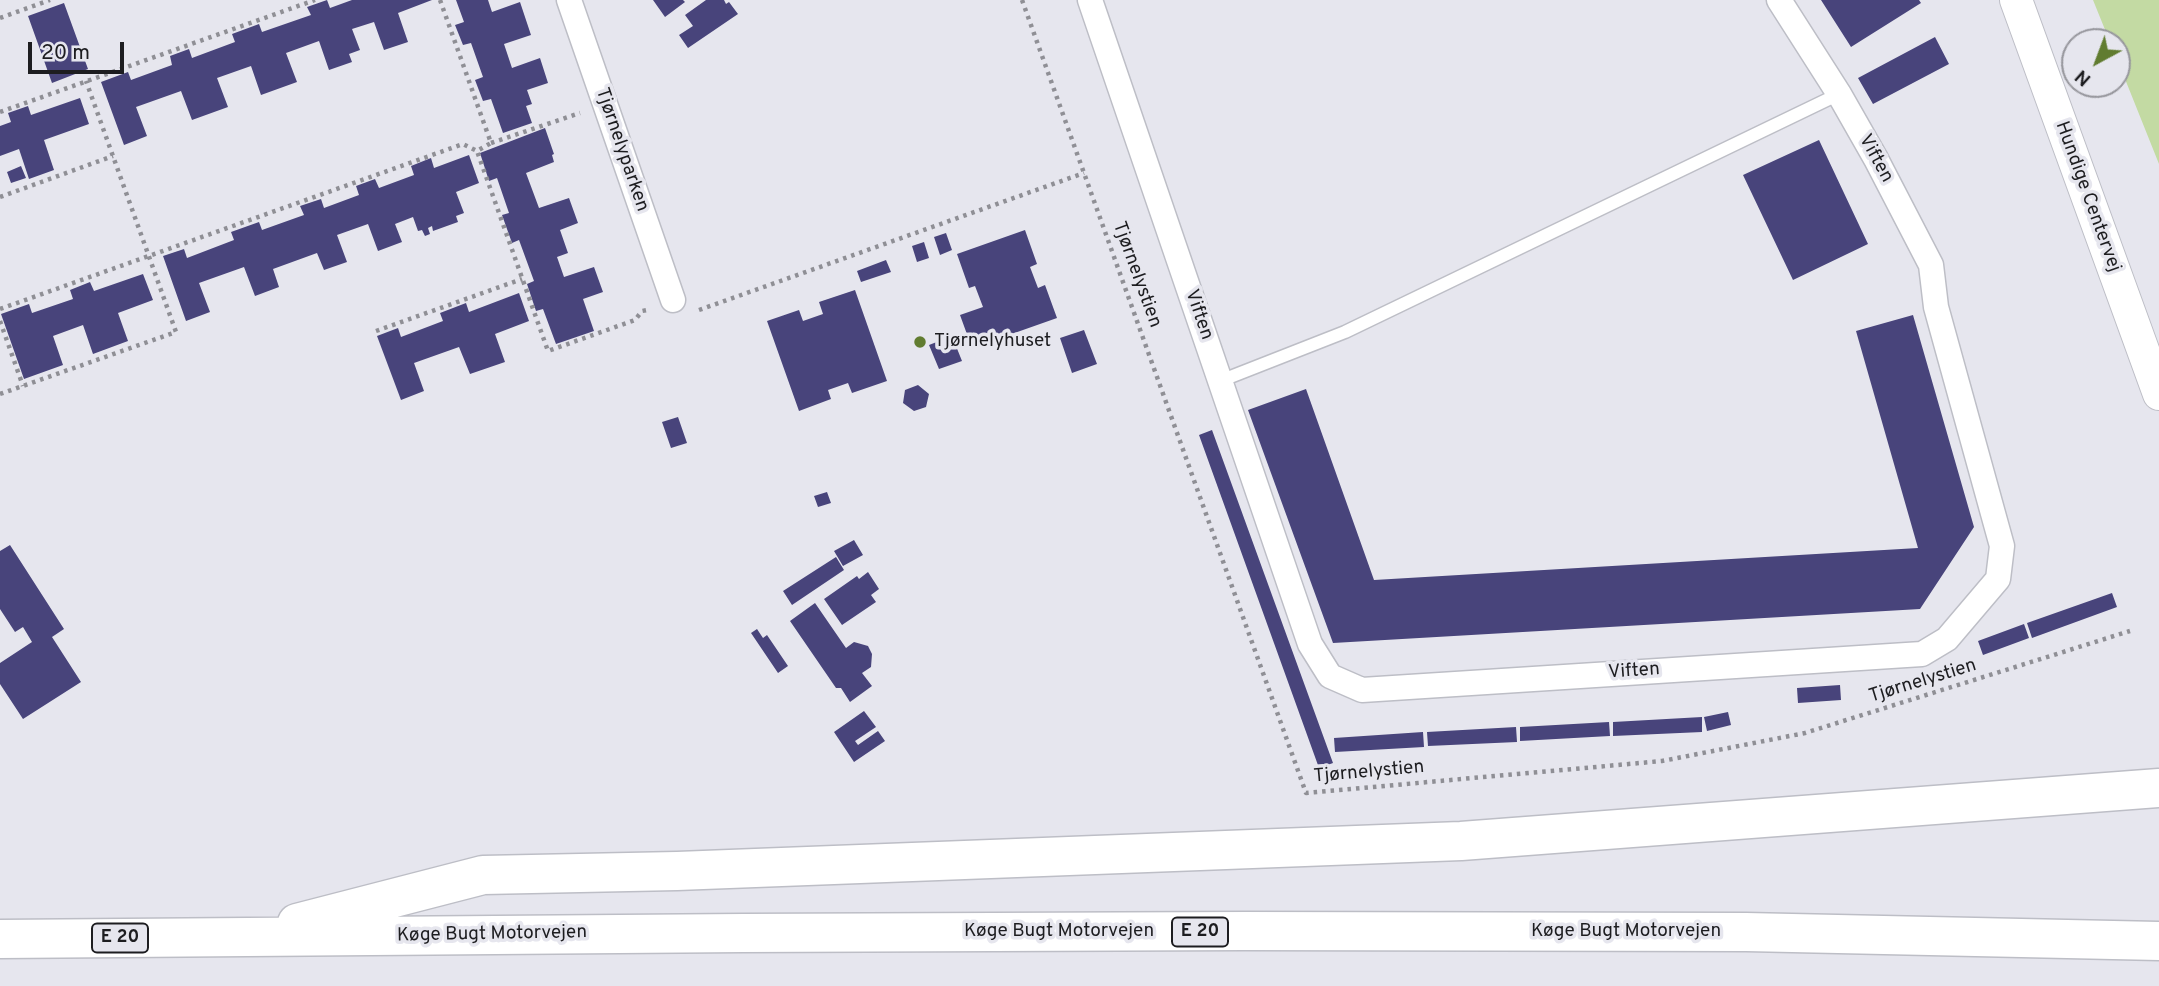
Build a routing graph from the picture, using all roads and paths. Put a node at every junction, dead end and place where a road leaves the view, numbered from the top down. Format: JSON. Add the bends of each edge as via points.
{"nodes":[{"id":1,"x":50,"y":0,"type":"edge"},
{"id":2,"x":315,"y":0,"type":"edge"},
{"id":3,"x":440,"y":0,"type":"edge"},
{"id":4,"x":569,"y":0,"type":"edge"},
{"id":5,"x":1022,"y":0,"type":"edge"},
{"id":6,"x":1090,"y":0,"type":"edge"},
{"id":7,"x":1779,"y":0,"type":"edge"},
{"id":8,"x":2016,"y":0,"type":"edge"},
{"id":9,"x":0,"y":18,"type":"edge"},
{"id":10,"x":86,"y":81,"type":"junction"},
{"id":11,"x":1839,"y":94,"type":"junction"},
{"id":12,"x":605,"y":104,"type":"junction"},
{"id":13,"x":0,"y":112,"type":"edge"},
{"id":14,"x":491,"y":143,"type":"junction"},
{"id":15,"x":477,"y":151,"type":"junction"},
{"id":16,"x":113,"y":156,"type":"junction"},
{"id":17,"x":1084,"y":173,"type":"junction"},
{"id":18,"x":0,"y":197,"type":"edge"},
{"id":19,"x":149,"y":256,"type":"junction"},
{"id":20,"x":522,"y":279,"type":"junction"},
{"id":21,"x":683,"y":307,"type":"junction"},
{"id":22,"x":0,"y":309,"type":"edge"},
{"id":23,"x":0,"y":321,"type":"edge"},
{"id":24,"x":376,"y":331,"type":"dead end"},
{"id":25,"x":1220,"y":381,"type":"junction"},
{"id":26,"x":23,"y":386,"type":"junction"},
{"id":27,"x":0,"y":394,"type":"edge"},
{"id":28,"x":2159,"y":394,"type":"edge"},
{"id":29,"x":2130,"y":631,"type":"dead end"},
{"id":30,"x":2159,"y":788,"type":"edge"},
{"id":31,"x":241,"y":937,"type":"junction"},
{"id":32,"x":0,"y":939,"type":"edge"},
{"id":33,"x":2159,"y":941,"type":"edge"}],
"edges":[{"from":1,"to":9,"type":"path"},
{"from":2,"to":10,"type":"path"},
{"from":3,"to":14,"type":"path"},
{"from":4,"to":12,"type":"street","name":"Tjørnelyparken"},
{"from":5,"to":17,"type":"path","name":"Tjørnelystien"},
{"from":6,"to":25,"type":"street","name":"Viften"},
{"from":7,"to":11,"type":"street","name":"Viften"},
{"from":8,"to":28,"type":"street","name":"Hundige Centervej"},
{"from":10,"to":13,"type":"path"},
{"from":10,"to":16,"type":"path"},
{"from":11,"to":25,"type":"lane","via":[[1345,332]]},
{"from":11,"to":25,"type":"street","name":"Viften","via":[[1931,265],[1936,307],[2002,546],[1998,579],[1947,639],[1922,654],[1362,690],[1330,676],[1310,643]]},
{"from":12,"to":14,"type":"path"},
{"from":12,"to":21,"type":"street","name":"Tjørnelyparken"},
{"from":14,"to":15,"type":"path"},
{"from":15,"to":19,"type":"path","via":[[463,145]]},
{"from":15,"to":20,"type":"path"},
{"from":16,"to":18,"type":"path"},
{"from":16,"to":19,"type":"path"},
{"from":17,"to":21,"type":"path"},
{"from":17,"to":29,"type":"path","name":"Tjørnelystien","via":[[1306,793],[1662,761],[1805,733]]},
{"from":19,"to":22,"type":"path"},
{"from":19,"to":26,"type":"path","via":[[176,332]]},
{"from":20,"to":21,"type":"path","via":[[548,351],[635,320],[642,312]]},
{"from":20,"to":24,"type":"path"},
{"from":23,"to":26,"type":"path"},
{"from":26,"to":27,"type":"path"},
{"from":30,"to":31,"type":"highway","via":[[1461,841],[677,871],[483,874]]},
{"from":31,"to":32,"type":"highway","name":"Køge Bugt Motorvejen","number":"E 20"},
{"from":31,"to":33,"type":"highway","name":"Køge Bugt Motorvejen","number":"E 20","via":[[1745,932]]}]}
